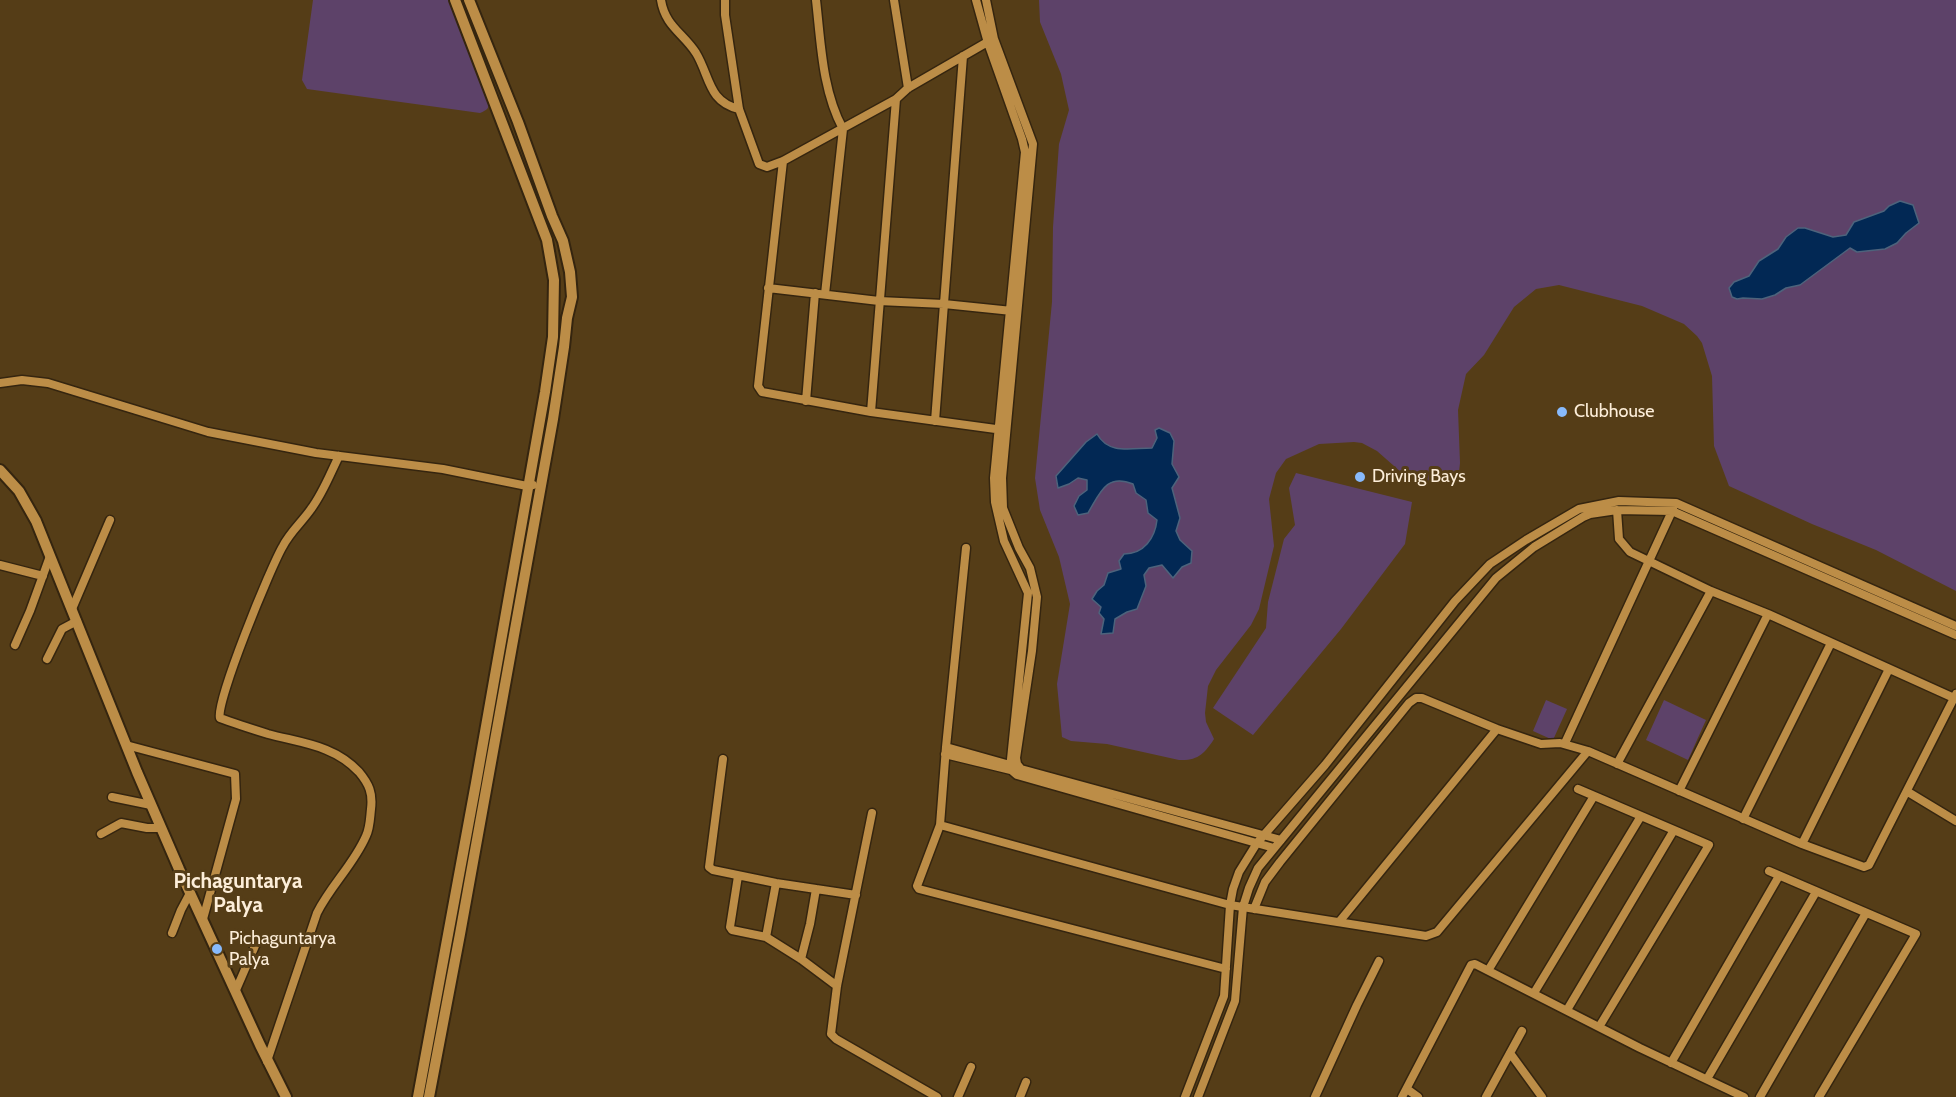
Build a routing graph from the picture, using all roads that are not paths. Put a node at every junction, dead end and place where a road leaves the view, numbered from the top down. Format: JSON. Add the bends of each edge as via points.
{"nodes":[{"id":1,"x":456,"y":0,"type":"edge"},
{"id":2,"x":469,"y":0,"type":"edge"},
{"id":3,"x":661,"y":0,"type":"edge"},
{"id":4,"x":725,"y":0,"type":"edge"},
{"id":5,"x":816,"y":0,"type":"edge"},
{"id":6,"x":894,"y":0,"type":"edge"},
{"id":7,"x":976,"y":0,"type":"edge"},
{"id":8,"x":986,"y":0,"type":"edge"},
{"id":9,"x":991,"y":41,"type":"junction"},
{"id":10,"x":963,"y":56,"type":"junction"},
{"id":11,"x":908,"y":88,"type":"junction"},
{"id":12,"x":896,"y":99,"type":"junction"},
{"id":13,"x":739,"y":109,"type":"junction"},
{"id":14,"x":843,"y":129,"type":"junction"},
{"id":15,"x":783,"y":161,"type":"junction"},
{"id":16,"x":768,"y":288,"type":"junction"},
{"id":17,"x":815,"y":293,"type":"junction"},
{"id":18,"x":825,"y":294,"type":"junction"},
{"id":19,"x":879,"y":301,"type":"junction"},
{"id":20,"x":944,"y":304,"type":"junction"},
{"id":21,"x":1014,"y":312,"type":"junction"},
{"id":22,"x":0,"y":383,"type":"edge"},
{"id":23,"x":806,"y":400,"type":"junction"},
{"id":24,"x":871,"y":412,"type":"junction"},
{"id":25,"x":935,"y":421,"type":"junction"},
{"id":26,"x":1002,"y":429,"type":"junction"},
{"id":27,"x":339,"y":456,"type":"junction"},
{"id":28,"x":0,"y":470,"type":"edge"},
{"id":29,"x":542,"y":483,"type":"junction"},
{"id":30,"x":527,"y":486,"type":"junction"},
{"id":31,"x":1674,"y":507,"type":"junction"},
{"id":32,"x":1617,"y":510,"type":"junction"},
{"id":33,"x":110,"y":520,"type":"dead end"},
{"id":34,"x":966,"y":548,"type":"dead end"},
{"id":35,"x":50,"y":556,"type":"junction"},
{"id":36,"x":1650,"y":562,"type":"junction"},
{"id":37,"x":0,"y":565,"type":"edge"},
{"id":38,"x":43,"y":576,"type":"junction"},
{"id":39,"x":1711,"y":591,"type":"junction"},
{"id":40,"x":72,"y":609,"type":"junction"},
{"id":41,"x":1768,"y":614,"type":"junction"},
{"id":42,"x":76,"y":621,"type":"junction"},
{"id":43,"x":1956,"y":626,"type":"edge"},
{"id":44,"x":1956,"y":635,"type":"edge"},
{"id":45,"x":1831,"y":643,"type":"junction"},
{"id":46,"x":15,"y":645,"type":"dead end"},
{"id":47,"x":1412,"y":656,"type":"junction"},
{"id":48,"x":47,"y":659,"type":"dead end"},
{"id":49,"x":1425,"y":665,"type":"junction"},
{"id":50,"x":1889,"y":669,"type":"junction"},
{"id":51,"x":1955,"y":696,"type":"edge"},
{"id":52,"x":1497,"y":729,"type":"junction"},
{"id":53,"x":1565,"y":744,"type":"junction"},
{"id":54,"x":126,"y":745,"type":"junction"},
{"id":55,"x":945,"y":751,"type":"junction"},
{"id":56,"x":1588,"y":751,"type":"junction"},
{"id":57,"x":723,"y":759,"type":"dead end"},
{"id":58,"x":1617,"y":764,"type":"junction"},
{"id":59,"x":1015,"y":768,"type":"junction"},
{"id":60,"x":1578,"y":789,"type":"dead end"},
{"id":61,"x":1679,"y":791,"type":"junction"},
{"id":62,"x":1908,"y":792,"type":"junction"},
{"id":63,"x":1594,"y":796,"type":"junction"},
{"id":64,"x":112,"y":797,"type":"dead end"},
{"id":65,"x":151,"y":805,"type":"junction"},
{"id":66,"x":872,"y":813,"type":"dead end"},
{"id":67,"x":1641,"y":816,"type":"junction"},
{"id":68,"x":1743,"y":819,"type":"junction"},
{"id":69,"x":1956,"y":821,"type":"edge"},
{"id":70,"x":940,"y":825,"type":"junction"},
{"id":71,"x":161,"y":828,"type":"junction"},
{"id":72,"x":1674,"y":830,"type":"junction"},
{"id":73,"x":101,"y":834,"type":"dead end"},
{"id":74,"x":1265,"y":834,"type":"junction"},
{"id":75,"x":1281,"y":840,"type":"junction"},
{"id":76,"x":1257,"y":843,"type":"junction"},
{"id":77,"x":1802,"y":844,"type":"junction"},
{"id":78,"x":1274,"y":848,"type":"junction"},
{"id":79,"x":1769,"y":872,"type":"dead end"},
{"id":80,"x":738,"y":876,"type":"junction"},
{"id":81,"x":1779,"y":876,"type":"junction"},
{"id":82,"x":776,"y":883,"type":"junction"},
{"id":83,"x":816,"y":890,"type":"junction"},
{"id":84,"x":1816,"y":891,"type":"junction"},
{"id":85,"x":190,"y":893,"type":"junction"},
{"id":86,"x":856,"y":895,"type":"junction"},
{"id":87,"x":1230,"y":905,"type":"junction"},
{"id":88,"x":1243,"y":907,"type":"junction"},
{"id":89,"x":1254,"y":909,"type":"junction"},
{"id":90,"x":1866,"y":913,"type":"junction"},
{"id":91,"x":202,"y":919,"type":"junction"},
{"id":92,"x":1339,"y":922,"type":"junction"},
{"id":93,"x":172,"y":933,"type":"dead end"},
{"id":94,"x":766,"y":937,"type":"junction"},
{"id":95,"x":258,"y":939,"type":"dead end"},
{"id":96,"x":801,"y":959,"type":"junction"},
{"id":97,"x":1379,"y":961,"type":"dead end"},
{"id":98,"x":1226,"y":969,"type":"junction"},
{"id":99,"x":1489,"y":969,"type":"junction"},
{"id":100,"x":837,"y":986,"type":"junction"},
{"id":101,"x":236,"y":990,"type":"junction"},
{"id":102,"x":1534,"y":993,"type":"junction"},
{"id":103,"x":1567,"y":1010,"type":"junction"},
{"id":104,"x":1599,"y":1026,"type":"junction"},
{"id":105,"x":1522,"y":1031,"type":"dead end"},
{"id":106,"x":1510,"y":1053,"type":"junction"},
{"id":107,"x":267,"y":1062,"type":"junction"},
{"id":108,"x":1671,"y":1063,"type":"junction"},
{"id":109,"x":971,"y":1067,"type":"dead end"},
{"id":110,"x":1707,"y":1079,"type":"junction"},
{"id":111,"x":1026,"y":1082,"type":"dead end"},
{"id":112,"x":1404,"y":1093,"type":"edge"},
{"id":113,"x":284,"y":1095,"type":"edge"},
{"id":114,"x":418,"y":1097,"type":"edge"},
{"id":115,"x":429,"y":1097,"type":"edge"},
{"id":116,"x":937,"y":1097,"type":"edge"},
{"id":117,"x":958,"y":1097,"type":"edge"},
{"id":118,"x":1020,"y":1097,"type":"edge"},
{"id":119,"x":1185,"y":1097,"type":"edge"},
{"id":120,"x":1198,"y":1097,"type":"edge"},
{"id":121,"x":1315,"y":1097,"type":"edge"},
{"id":122,"x":1418,"y":1097,"type":"edge"},
{"id":123,"x":1486,"y":1097,"type":"edge"},
{"id":124,"x":1542,"y":1097,"type":"edge"},
{"id":125,"x":1744,"y":1097,"type":"edge"},
{"id":126,"x":1760,"y":1097,"type":"edge"},
{"id":127,"x":1820,"y":1097,"type":"edge"}],
"edges":[{"from":1,"to":30,"type":"street","via":[[547,240],[554,280],[545,392]]},
{"from":2,"to":29,"type":"street","via":[[563,240],[570,273],[572,297]]},
{"from":3,"to":13,"type":"street","via":[[663,14],[696,54],[710,86],[724,103]]},
{"from":4,"to":13,"type":"street"},
{"from":5,"to":14,"type":"street","via":[[824,68]]},
{"from":6,"to":11,"type":"street"},
{"from":7,"to":9,"type":"street"},
{"from":8,"to":9,"type":"street"},
{"from":9,"to":10,"type":"street"},
{"from":9,"to":21,"type":"street","via":[[1033,144]]},
{"from":10,"to":11,"type":"street"},
{"from":10,"to":20,"type":"street"},
{"from":11,"to":12,"type":"street"},
{"from":12,"to":14,"type":"street"},
{"from":12,"to":19,"type":"street"},
{"from":13,"to":15,"type":"street","via":[[759,164],[767,167]]},
{"from":14,"to":15,"type":"street"},
{"from":14,"to":18,"type":"street"},
{"from":15,"to":16,"type":"street"},
{"from":16,"to":17,"type":"street"},
{"from":16,"to":23,"type":"street","via":[[759,390]]},
{"from":17,"to":18,"type":"street"},
{"from":17,"to":23,"type":"street"},
{"from":18,"to":19,"type":"street"},
{"from":19,"to":20,"type":"street"},
{"from":19,"to":24,"type":"street"},
{"from":20,"to":21,"type":"street"},
{"from":20,"to":25,"type":"street"},
{"from":21,"to":26,"type":"street"},
{"from":22,"to":27,"type":"street","via":[[22,380],[48,384],[208,432]]},
{"from":23,"to":24,"type":"street"},
{"from":24,"to":25,"type":"street"},
{"from":25,"to":26,"type":"street"},
{"from":26,"to":59,"type":"street","via":[[1003,508],[1030,568],[1036,597]]},
{"from":27,"to":30,"type":"street","via":[[443,469]]},
{"from":27,"to":107,"type":"street","via":[[321,494],[288,536],[277,557],[219,712],[220,718],[339,754],[362,775],[372,798],[368,832],[317,913]]},
{"from":28,"to":35,"type":"street","via":[[19,491]]},
{"from":29,"to":30,"type":"street"},
{"from":29,"to":115,"type":"street"},
{"from":30,"to":114,"type":"street"},
{"from":31,"to":32,"type":"street"},
{"from":31,"to":36,"type":"street"},
{"from":31,"to":43,"type":"street"},
{"from":31,"to":44,"type":"street"},
{"from":31,"to":47,"type":"street","via":[[1619,501],[1579,508],[1490,564]]},
{"from":32,"to":36,"type":"street","via":[[1619,539],[1630,552]]},
{"from":32,"to":49,"type":"street","via":[[1583,517],[1534,547],[1496,578]]},
{"from":33,"to":40,"type":"street"},
{"from":34,"to":55,"type":"street"},
{"from":35,"to":38,"type":"street"},
{"from":35,"to":40,"type":"street"},
{"from":36,"to":39,"type":"street"},
{"from":36,"to":53,"type":"street"},
{"from":37,"to":38,"type":"street"},
{"from":38,"to":46,"type":"street"},
{"from":39,"to":41,"type":"street"},
{"from":39,"to":58,"type":"street"},
{"from":40,"to":42,"type":"street"},
{"from":41,"to":45,"type":"street"},
{"from":41,"to":61,"type":"street"},
{"from":42,"to":48,"type":"street","via":[[62,629]]},
{"from":42,"to":54,"type":"street"},
{"from":45,"to":50,"type":"street"},
{"from":45,"to":68,"type":"street"},
{"from":47,"to":49,"type":"street"},
{"from":47,"to":74,"type":"street"},
{"from":49,"to":75,"type":"street"},
{"from":50,"to":51,"type":"street"},
{"from":50,"to":77,"type":"street"},
{"from":51,"to":62,"type":"street"},
{"from":52,"to":53,"type":"street","via":[[1541,744]]},
{"from":52,"to":89,"type":"street","via":[[1422,698],[1409,703],[1280,862],[1265,882]]},
{"from":52,"to":92,"type":"street"},
{"from":53,"to":56,"type":"street"},
{"from":54,"to":65,"type":"street"},
{"from":54,"to":91,"type":"street","via":[[235,774],[236,799]]},
{"from":55,"to":59,"type":"street"},
{"from":55,"to":70,"type":"street"},
{"from":56,"to":58,"type":"street"},
{"from":56,"to":92,"type":"street","via":[[1437,932],[1426,936]]},
{"from":57,"to":80,"type":"street","via":[[708,865]]},
{"from":58,"to":61,"type":"street"},
{"from":59,"to":74,"type":"street"},
{"from":59,"to":76,"type":"street","via":[[1017,775]]},
{"from":60,"to":63,"type":"street"},
{"from":61,"to":68,"type":"street"},
{"from":62,"to":69,"type":"street"},
{"from":62,"to":77,"type":"street","via":[[1867,867]]},
{"from":63,"to":67,"type":"street"},
{"from":63,"to":99,"type":"street"},
{"from":64,"to":65,"type":"street"},
{"from":65,"to":71,"type":"street"},
{"from":66,"to":86,"type":"street"},
{"from":67,"to":72,"type":"street"},
{"from":67,"to":102,"type":"street"},
{"from":68,"to":77,"type":"street"},
{"from":70,"to":87,"type":"street"},
{"from":70,"to":98,"type":"street","via":[[917,886],[922,891]]},
{"from":71,"to":73,"type":"street","via":[[121,823]]},
{"from":71,"to":85,"type":"street"},
{"from":72,"to":103,"type":"street"},
{"from":72,"to":104,"type":"street","via":[[1709,845]]},
{"from":74,"to":75,"type":"street"},
{"from":74,"to":76,"type":"street"},
{"from":75,"to":78,"type":"street"},
{"from":76,"to":78,"type":"street"},
{"from":76,"to":87,"type":"street","via":[[1239,872]]},
{"from":78,"to":88,"type":"street","via":[[1258,868]]},
{"from":79,"to":81,"type":"street"},
{"from":80,"to":82,"type":"street"},
{"from":80,"to":94,"type":"street","via":[[731,928],[734,932]]},
{"from":81,"to":84,"type":"street"},
{"from":81,"to":108,"type":"street"},
{"from":82,"to":83,"type":"street"},
{"from":82,"to":94,"type":"street"},
{"from":83,"to":86,"type":"street"},
{"from":83,"to":96,"type":"street"},
{"from":84,"to":90,"type":"street"},
{"from":84,"to":110,"type":"street"},
{"from":85,"to":91,"type":"street"},
{"from":85,"to":93,"type":"street"},
{"from":86,"to":100,"type":"street"},
{"from":87,"to":88,"type":"street"},
{"from":87,"to":98,"type":"street"},
{"from":88,"to":89,"type":"street"},
{"from":88,"to":120,"type":"street","via":[[1235,1001]]},
{"from":89,"to":92,"type":"street"},
{"from":90,"to":126,"type":"street"},
{"from":90,"to":127,"type":"street","via":[[1916,934]]},
{"from":91,"to":101,"type":"street"},
{"from":94,"to":96,"type":"street"},
{"from":95,"to":101,"type":"street"},
{"from":96,"to":100,"type":"street"},
{"from":97,"to":121,"type":"street"},
{"from":98,"to":119,"type":"street","via":[[1224,996]]},
{"from":99,"to":102,"type":"street"},
{"from":99,"to":112,"type":"street","via":[[1471,965]]},
{"from":100,"to":116,"type":"street","via":[[831,1034]]},
{"from":101,"to":107,"type":"street"},
{"from":102,"to":103,"type":"street"},
{"from":103,"to":104,"type":"street"},
{"from":104,"to":108,"type":"street"},
{"from":105,"to":106,"type":"street"},
{"from":106,"to":123,"type":"street"},
{"from":106,"to":124,"type":"street"},
{"from":107,"to":113,"type":"street"},
{"from":108,"to":110,"type":"street"},
{"from":109,"to":117,"type":"street"},
{"from":110,"to":125,"type":"street"},
{"from":111,"to":118,"type":"street"},
{"from":112,"to":122,"type":"street"}]}
